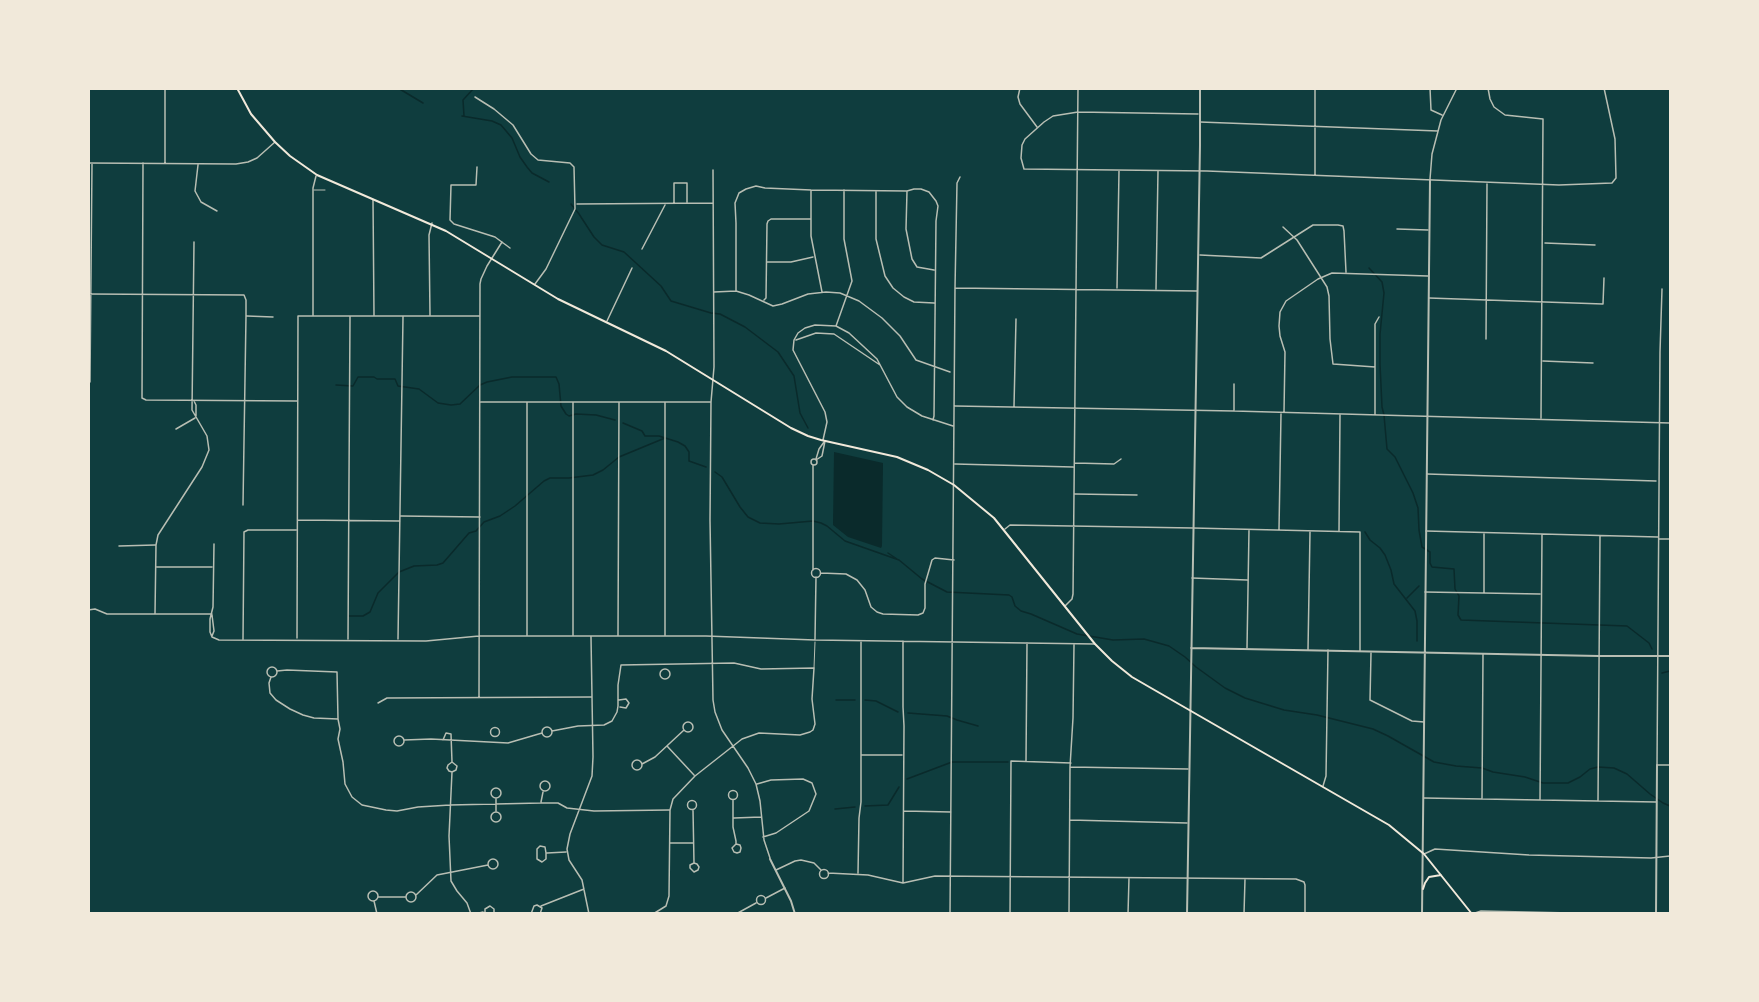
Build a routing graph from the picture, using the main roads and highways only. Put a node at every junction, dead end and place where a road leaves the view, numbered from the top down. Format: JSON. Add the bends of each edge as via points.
{"nodes":[{"id":1,"x":237,"y":88,"type":"edge"},
{"id":2,"x":1441,"y":875,"type":"junction"},
{"id":3,"x":1423,"y":889,"type":"road end"},
{"id":4,"x":1472,"y":914,"type":"edge"}],
"edges":[{"from":1,"to":2,"type":"main road","via":[[251,114],[274,142],[317,175],[432,223],[568,304],[657,346],[777,421],[824,441],[897,458],[954,485],[1004,530],[1112,661],[1389,825],[1424,854]]},
{"from":2,"to":3,"type":"main road","via":[[1429,877]]},
{"from":2,"to":4,"type":"main road"}]}
